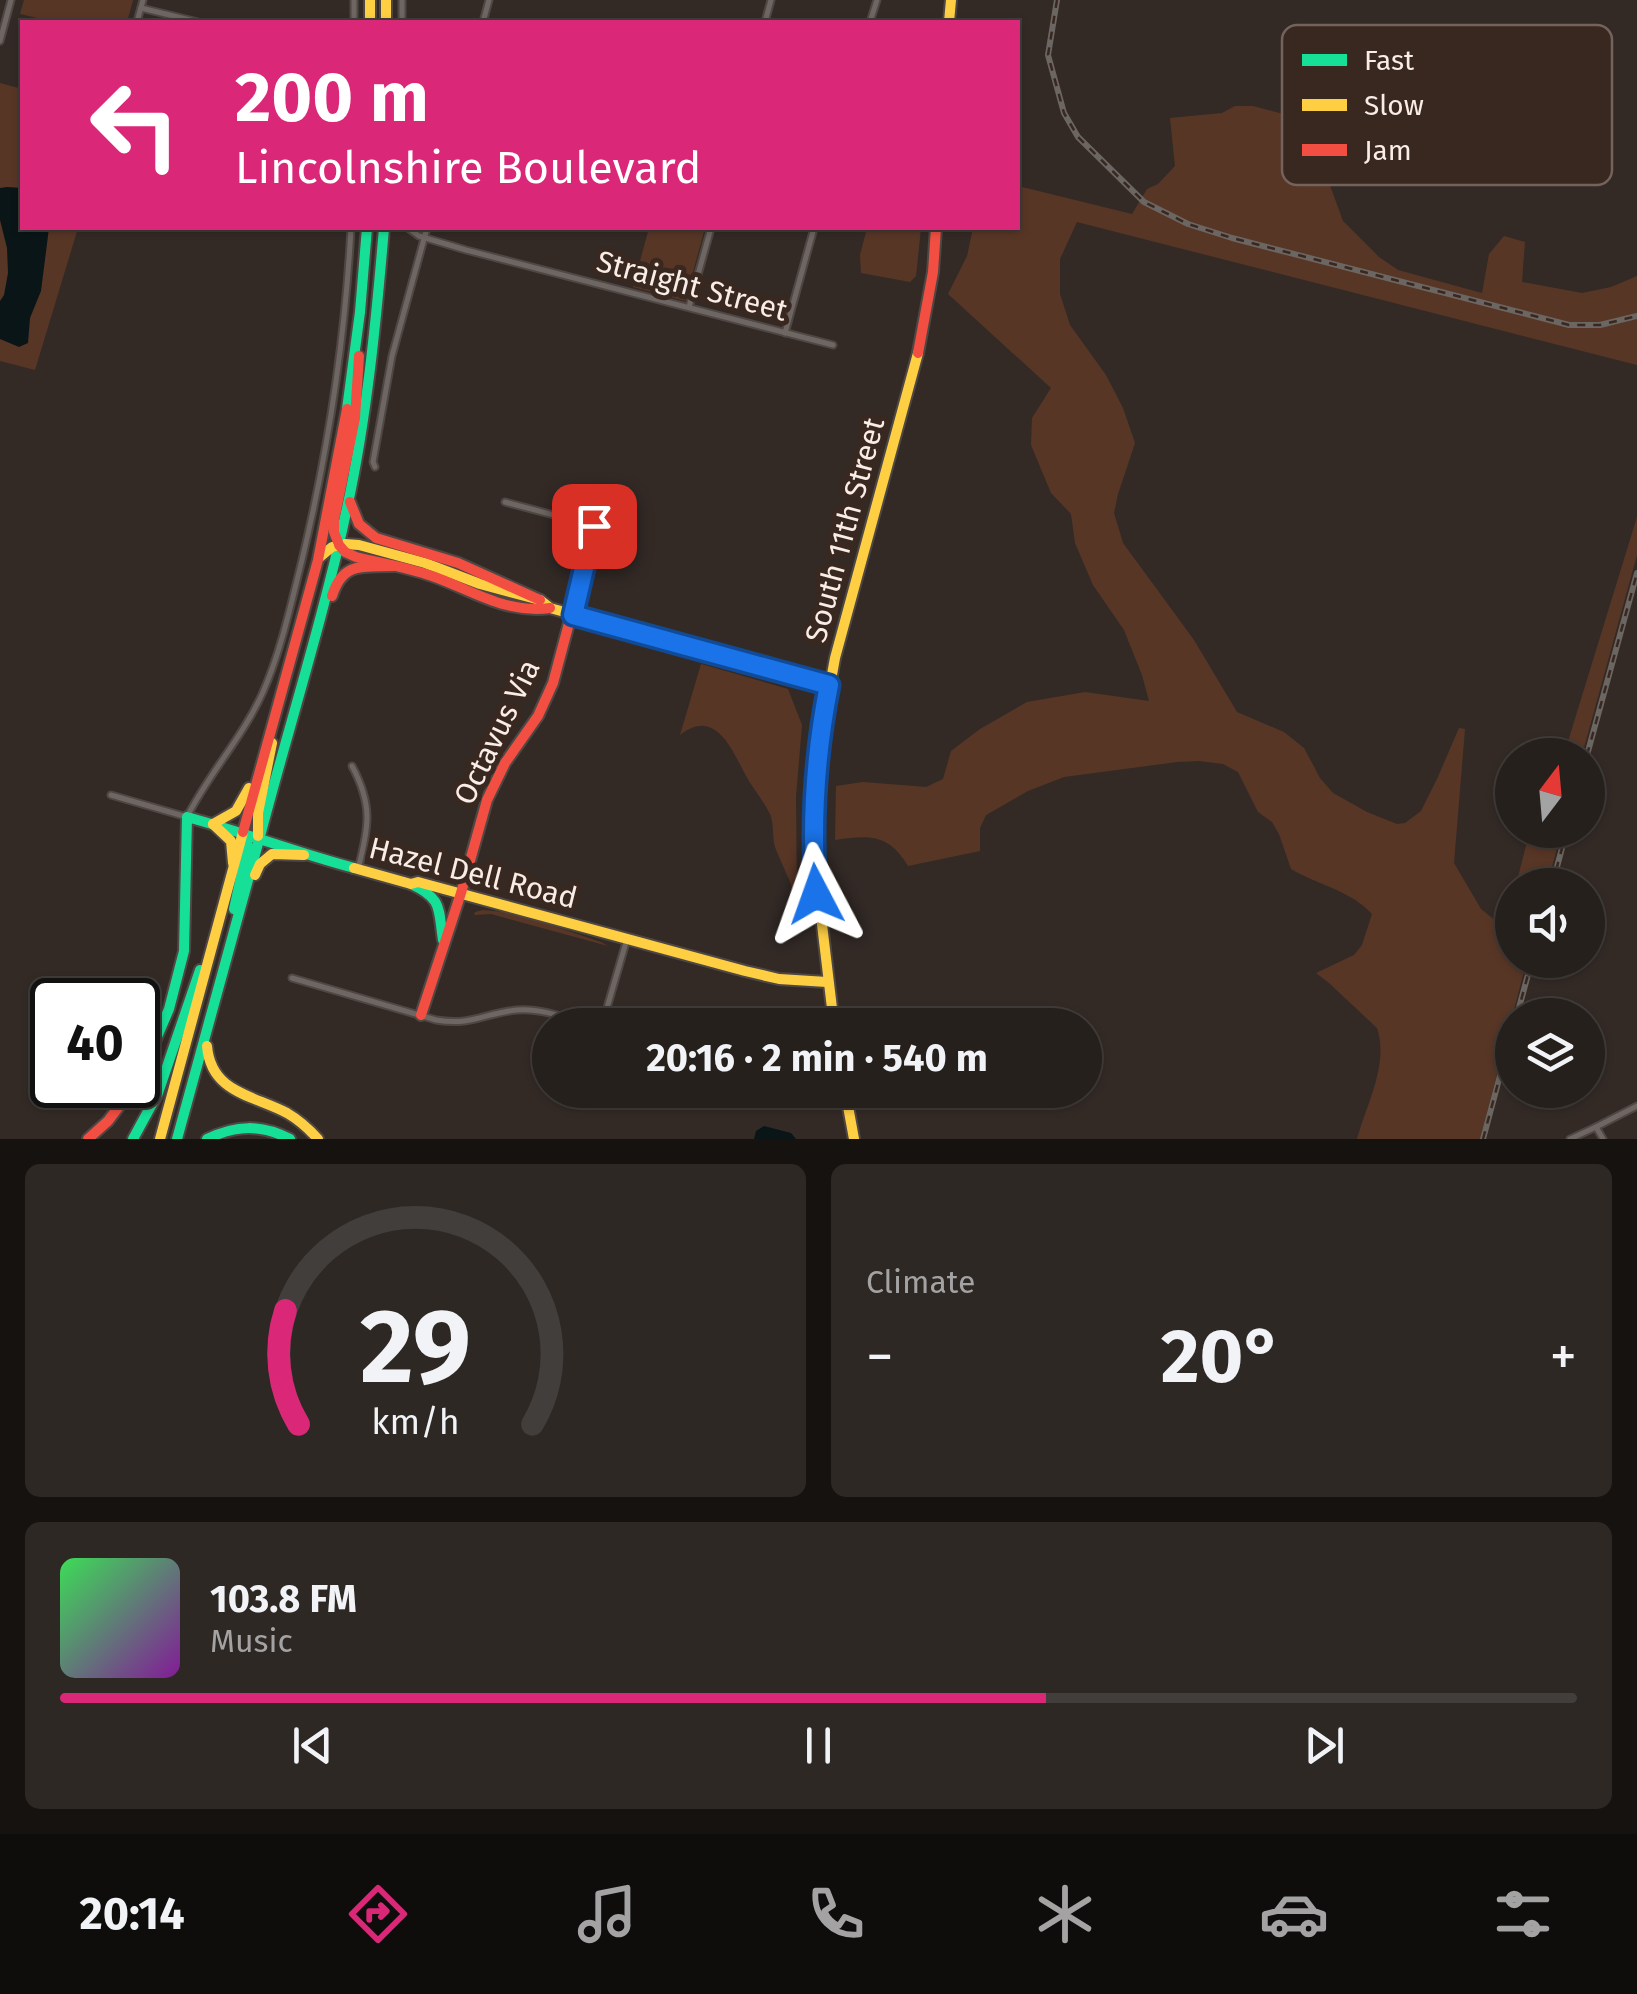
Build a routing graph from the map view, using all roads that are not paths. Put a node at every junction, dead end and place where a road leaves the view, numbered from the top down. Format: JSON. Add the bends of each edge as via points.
{"nodes":[{"id":1,"x":12,"y":0,"type":"edge"},
{"id":2,"x":142,"y":4,"type":"edge"},
{"id":3,"x":192,"y":20,"type":"edge"},
{"id":4,"x":0,"y":41,"type":"edge"},
{"id":5,"x":351,"y":230,"type":"edge"},
{"id":6,"x":366,"y":230,"type":"edge"},
{"id":7,"x":384,"y":230,"type":"edge"},
{"id":8,"x":411,"y":230,"type":"edge"},
{"id":9,"x":426,"y":230,"type":"edge"},
{"id":10,"x":710,"y":230,"type":"edge"},
{"id":11,"x":813,"y":230,"type":"edge"},
{"id":12,"x":936,"y":230,"type":"edge"},
{"id":13,"x":424,"y":238,"type":"junction"},
{"id":14,"x":689,"y":308,"type":"junction"},
{"id":15,"x":358,"y":329,"type":"junction"},
{"id":16,"x":786,"y":333,"type":"junction"},
{"id":17,"x":833,"y":345,"type":"dead end"},
{"id":18,"x":375,"y":468,"type":"dead end"},
{"id":19,"x":351,"y":490,"type":"junction"},
{"id":20,"x":505,"y":502,"type":"dead end"},
{"id":21,"x":594,"y":526,"type":"joint"},
{"id":22,"x":339,"y":545,"type":"junction"},
{"id":23,"x":317,"y":562,"type":"junction"},
{"id":24,"x":394,"y":566,"type":"junction"},
{"id":25,"x":540,"y":600,"type":"junction"},
{"id":26,"x":550,"y":608,"type":"junction"},
{"id":27,"x":573,"y":615,"type":"junction"},
{"id":28,"x":829,"y":685,"type":"junction"},
{"id":29,"x":293,"y":718,"type":"junction"},
{"id":30,"x":273,"y":726,"type":"junction"},
{"id":31,"x":352,"y":766,"type":"dead end"},
{"id":32,"x":111,"y":795,"type":"dead end"},
{"id":33,"x":188,"y":816,"type":"junction"},
{"id":34,"x":213,"y":824,"type":"junction"},
{"id":35,"x":243,"y":832,"type":"junction"},
{"id":36,"x":260,"y":840,"type":"junction"},
{"id":37,"x":304,"y":855,"type":"junction"},
{"id":38,"x":358,"y":869,"type":"junction"},
{"id":39,"x":233,"y":870,"type":"junction"},
{"id":40,"x":411,"y":884,"type":"junction"},
{"id":41,"x":460,"y":893,"type":"junction"},
{"id":42,"x":232,"y":938,"type":"junction"},
{"id":43,"x":627,"y":939,"type":"junction"},
{"id":44,"x":213,"y":942,"type":"junction"},
{"id":45,"x":443,"y":944,"type":"junction"},
{"id":46,"x":292,"y":978,"type":"dead end"},
{"id":47,"x":827,"y":982,"type":"junction"},
{"id":48,"x":607,"y":1008,"type":"edge"},
{"id":49,"x":831,"y":1008,"type":"edge"},
{"id":50,"x":532,"y":1011,"type":"edge"},
{"id":51,"x":421,"y":1015,"type":"junction"},
{"id":52,"x":209,"y":1023,"type":"junction"},
{"id":53,"x":160,"y":1029,"type":"edge"},
{"id":54,"x":1637,"y":1106,"type":"edge"},
{"id":55,"x":118,"y":1108,"type":"edge"},
{"id":56,"x":848,"y":1108,"type":"edge"},
{"id":57,"x":1596,"y":1127,"type":"junction"},
{"id":58,"x":88,"y":1139,"type":"edge"},
{"id":59,"x":133,"y":1139,"type":"edge"},
{"id":60,"x":160,"y":1139,"type":"edge"},
{"id":61,"x":177,"y":1139,"type":"edge"},
{"id":62,"x":207,"y":1139,"type":"edge"},
{"id":63,"x":290,"y":1139,"type":"edge"},
{"id":64,"x":318,"y":1139,"type":"edge"},
{"id":65,"x":854,"y":1139,"type":"edge"},
{"id":66,"x":1570,"y":1139,"type":"edge"},
{"id":67,"x":1604,"y":1139,"type":"edge"}],
"edges":[{"from":1,"to":4,"type":"street"},
{"from":2,"to":3,"type":"street"},
{"from":5,"to":33,"type":"street","via":[[332,415],[286,623],[258,701]]},
{"from":6,"to":15,"type":"main road"},
{"from":7,"to":19,"type":"main road"},
{"from":8,"to":13,"type":"street","name":"Straight Street"},
{"from":9,"to":13,"type":"street"},
{"from":10,"to":14,"type":"street"},
{"from":11,"to":16,"type":"street"},
{"from":12,"to":28,"type":"main road","name":"South 11th Street","via":[[922,334]]},
{"from":13,"to":14,"type":"street","name":"Straight Street"},
{"from":13,"to":18,"type":"street","via":[[387,380]]},
{"from":14,"to":16,"type":"street","name":"Straight Street"},
{"from":15,"to":22,"type":"main road","via":[[360,377],[334,520]]},
{"from":15,"to":23,"type":"main road"},
{"from":16,"to":17,"type":"street","name":"Straight Street"},
{"from":19,"to":22,"type":"main road"},
{"from":19,"to":25,"type":"main road","via":[[352,512],[370,535],[446,558]]},
{"from":20,"to":21,"type":"street"},
{"from":21,"to":27,"type":"main road","name":"Octavus Via"},
{"from":22,"to":23,"type":"main road"},
{"from":22,"to":24,"type":"main road","via":[[356,557]]},
{"from":22,"to":25,"type":"main road","via":[[425,563]]},
{"from":22,"to":29,"type":"main road"},
{"from":23,"to":30,"type":"main road"},
{"from":24,"to":26,"type":"main road","via":[[510,606]]},
{"from":24,"to":29,"type":"main road","via":[[354,567],[336,581]]},
{"from":25,"to":26,"type":"main road"},
{"from":26,"to":27,"type":"main road"},
{"from":27,"to":28,"type":"main road"},
{"from":27,"to":41,"type":"main road","name":"Octavus Via","via":[[544,704],[487,800]]},
{"from":28,"to":47,"type":"main road","name":"South 11th Street","via":[[816,757],[813,849]]},
{"from":29,"to":36,"type":"main road"},
{"from":30,"to":34,"type":"main road","via":[[242,806]]},
{"from":30,"to":35,"type":"main road"},
{"from":30,"to":36,"type":"main road","via":[[256,818]]},
{"from":31,"to":38,"type":"street","via":[[368,813]]},
{"from":32,"to":33,"type":"street","name":"Hazel Dell Road"},
{"from":33,"to":34,"type":"main road","name":"Hazel Dell Road"},
{"from":33,"to":53,"type":"main road","via":[[183,957]]},
{"from":34,"to":35,"type":"main road","name":"Hazel Dell Road"},
{"from":34,"to":39,"type":"main road","via":[[230,841]]},
{"from":35,"to":36,"type":"main road","name":"Hazel Dell Road"},
{"from":35,"to":39,"type":"main road"},
{"from":35,"to":42,"type":"main road","via":[[248,845]]},
{"from":36,"to":37,"type":"main road","name":"Hazel Dell Road"},
{"from":36,"to":42,"type":"main road"},
{"from":37,"to":38,"type":"main road","name":"Hazel Dell Road"},
{"from":37,"to":42,"type":"main road","via":[[265,858]]},
{"from":38,"to":40,"type":"main road","name":"Hazel Dell Road"},
{"from":39,"to":44,"type":"main road"},
{"from":40,"to":41,"type":"main road","name":"Hazel Dell Road"},
{"from":40,"to":45,"type":"main road","via":[[438,902]]},
{"from":41,"to":43,"type":"main road","name":"Hazel Dell Road"},
{"from":41,"to":45,"type":"main road","name":"Octavus Via"},
{"from":42,"to":52,"type":"main road"},
{"from":43,"to":47,"type":"main road","name":"Hazel Dell Road","via":[[779,979]]},
{"from":43,"to":48,"type":"street"},
{"from":44,"to":59,"type":"main road","via":[[158,1092]]},
{"from":44,"to":60,"type":"main road"},
{"from":45,"to":51,"type":"main road","name":"Octavus Via"},
{"from":46,"to":51,"type":"street"},
{"from":47,"to":49,"type":"main road","name":"South 11th Street"},
{"from":50,"to":51,"type":"street","via":[[460,1023]]},
{"from":52,"to":61,"type":"main road"},
{"from":52,"to":64,"type":"main road","via":[[206,1056],[216,1076],[297,1119]]},
{"from":54,"to":57,"type":"street"},
{"from":55,"to":58,"type":"main road"},
{"from":56,"to":65,"type":"main road"},
{"from":57,"to":66,"type":"street"},
{"from":57,"to":67,"type":"street"},
{"from":62,"to":63,"type":"main road","via":[[250,1126]]}]}
